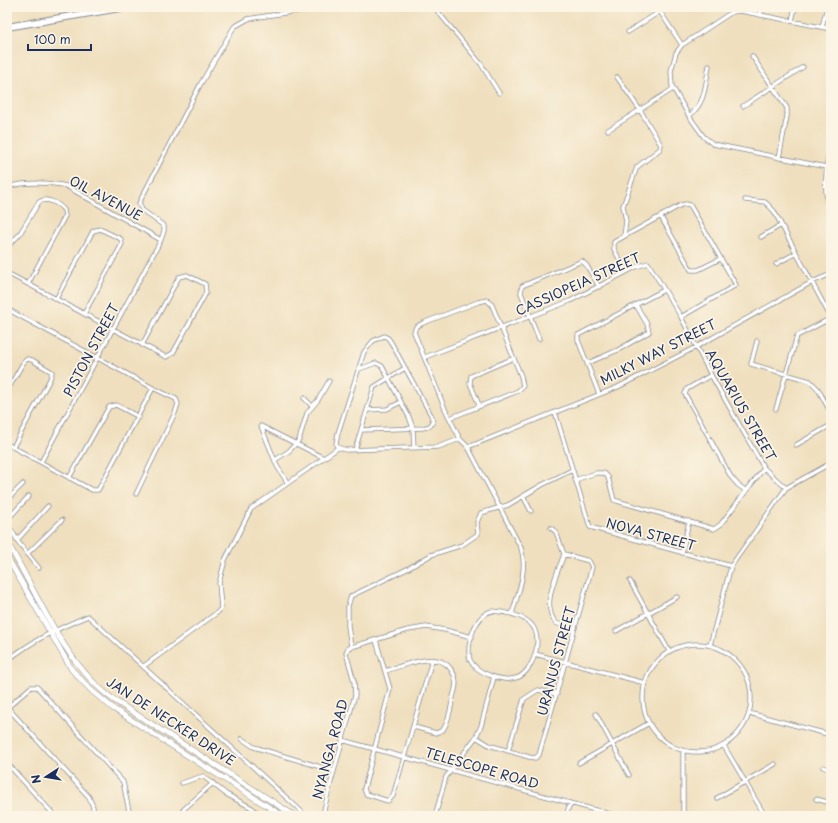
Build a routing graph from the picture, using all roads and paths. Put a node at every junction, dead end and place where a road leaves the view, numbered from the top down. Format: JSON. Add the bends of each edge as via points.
{"nodes":[{"id":1,"x":126,"y":7,"type":"edge"},
{"id":2,"x":322,"y":7,"type":"edge"},
{"id":3,"x":434,"y":7,"type":"edge"},
{"id":4,"x":658,"y":7,"type":"edge"},
{"id":5,"x":667,"y":7,"type":"edge"},
{"id":6,"x":731,"y":7,"type":"edge"},
{"id":7,"x":762,"y":7,"type":"edge"},
{"id":8,"x":795,"y":7,"type":"edge"},
{"id":9,"x":827,"y":7,"type":"edge"},
{"id":10,"x":660,"y":11,"type":"junction"},
{"id":11,"x":730,"y":12,"type":"junction"},
{"id":12,"x":760,"y":15,"type":"junction"},
{"id":13,"x":792,"y":21,"type":"junction"},
{"id":14,"x":7,"y":27,"type":"edge"},
{"id":15,"x":822,"y":28,"type":"junction"},
{"id":16,"x":831,"y":30,"type":"edge"},
{"id":17,"x":628,"y":32,"type":"dead end"},
{"id":18,"x":682,"y":45,"type":"junction"},
{"id":19,"x":752,"y":56,"type":"dead end"},
{"id":20,"x":709,"y":66,"type":"dead end"},
{"id":21,"x":803,"y":67,"type":"dead end"},
{"id":22,"x":617,"y":77,"type":"dead end"},
{"id":23,"x":773,"y":86,"type":"junction"},
{"id":24,"x":673,"y":89,"type":"junction"},
{"id":25,"x":499,"y":93,"type":"dead end"},
{"id":26,"x":743,"y":106,"type":"dead end"},
{"id":27,"x":640,"y":110,"type":"junction"},
{"id":28,"x":690,"y":116,"type":"junction"},
{"id":29,"x":608,"y":130,"type":"dead end"},
{"id":30,"x":831,"y":142,"type":"edge"},
{"id":31,"x":779,"y":158,"type":"junction"},
{"id":32,"x":826,"y":167,"type":"junction"},
{"id":33,"x":831,"y":168,"type":"edge"},
{"id":34,"x":7,"y":187,"type":"edge"},
{"id":35,"x":745,"y":200,"type":"dead end"},
{"id":36,"x":661,"y":217,"type":"junction"},
{"id":37,"x":831,"y":220,"type":"edge"},
{"id":38,"x":781,"y":225,"type":"junction"},
{"id":39,"x":624,"y":236,"type":"junction"},
{"id":40,"x":761,"y":237,"type":"dead end"},
{"id":41,"x":161,"y":240,"type":"junction"},
{"id":42,"x":7,"y":247,"type":"edge"},
{"id":43,"x":796,"y":253,"type":"junction"},
{"id":44,"x":720,"y":259,"type":"junction"},
{"id":45,"x":776,"y":264,"type":"dead end"},
{"id":46,"x":626,"y":272,"type":"junction"},
{"id":47,"x":7,"y":273,"type":"edge"},
{"id":48,"x":831,"y":274,"type":"edge"},
{"id":49,"x":812,"y":282,"type":"junction"},
{"id":50,"x":28,"y":284,"type":"junction"},
{"id":51,"x":599,"y":287,"type":"junction"},
{"id":52,"x":664,"y":290,"type":"junction"},
{"id":53,"x":56,"y":299,"type":"junction"},
{"id":54,"x":636,"y":305,"type":"junction"},
{"id":55,"x":7,"y":310,"type":"edge"},
{"id":56,"x":84,"y":314,"type":"junction"},
{"id":57,"x":530,"y":316,"type":"junction"},
{"id":58,"x":681,"y":317,"type":"junction"},
{"id":59,"x":831,"y":318,"type":"edge"},
{"id":60,"x":501,"y":328,"type":"junction"},
{"id":61,"x":113,"y":330,"type":"junction"},
{"id":62,"x":539,"y":339,"type":"dead end"},
{"id":63,"x":757,"y":342,"type":"dead end"},
{"id":64,"x":142,"y":345,"type":"junction"},
{"id":65,"x":696,"y":347,"type":"junction"},
{"id":66,"x":425,"y":357,"type":"junction"},
{"id":67,"x":98,"y":358,"type":"junction"},
{"id":68,"x":514,"y":358,"type":"junction"},
{"id":69,"x":588,"y":363,"type":"junction"},
{"id":70,"x":405,"y":368,"type":"junction"},
{"id":71,"x":359,"y":369,"type":"junction"},
{"id":72,"x":787,"y":374,"type":"junction"},
{"id":73,"x":711,"y":375,"type":"junction"},
{"id":74,"x":388,"y":377,"type":"junction"},
{"id":75,"x":329,"y":381,"type":"dead end"},
{"id":76,"x":153,"y":388,"type":"junction"},
{"id":77,"x":7,"y":391,"type":"edge"},
{"id":78,"x":599,"y":394,"type":"junction"},
{"id":79,"x":304,"y":398,"type":"dead end"},
{"id":80,"x":401,"y":402,"type":"junction"},
{"id":81,"x":479,"y":405,"type":"junction"},
{"id":82,"x":312,"y":406,"type":"junction"},
{"id":83,"x":776,"y":409,"type":"dead end"},
{"id":84,"x":367,"y":410,"type":"junction"},
{"id":85,"x":555,"y":412,"type":"junction"},
{"id":86,"x":831,"y":412,"type":"edge"},
{"id":87,"x":139,"y":417,"type":"junction"},
{"id":88,"x":450,"y":418,"type":"junction"},
{"id":89,"x":831,"y":425,"type":"edge"},
{"id":90,"x":412,"y":428,"type":"junction"},
{"id":91,"x":361,"y":430,"type":"junction"},
{"id":92,"x":460,"y":439,"type":"junction"},
{"id":93,"x":297,"y":443,"type":"junction"},
{"id":94,"x":7,"y":444,"type":"edge"},
{"id":95,"x":796,"y":445,"type":"dead end"},
{"id":96,"x":13,"y":447,"type":"junction"},
{"id":97,"x":468,"y":447,"type":"junction"},
{"id":98,"x":338,"y":448,"type":"junction"},
{"id":99,"x":414,"y":448,"type":"junction"},
{"id":100,"x":354,"y":450,"type":"junction"},
{"id":101,"x":324,"y":458,"type":"junction"},
{"id":102,"x":275,"y":460,"type":"junction"},
{"id":103,"x":41,"y":462,"type":"junction"},
{"id":104,"x":831,"y":463,"type":"edge"},
{"id":105,"x":764,"y":468,"type":"junction"},
{"id":106,"x":572,"y":470,"type":"junction"},
{"id":107,"x":69,"y":478,"type":"junction"},
{"id":108,"x":575,"y":480,"type":"junction"},
{"id":109,"x":287,"y":482,"type":"junction"},
{"id":110,"x":23,"y":484,"type":"dead end"},
{"id":111,"x":786,"y":488,"type":"junction"},
{"id":112,"x":745,"y":490,"type":"junction"},
{"id":113,"x":136,"y":494,"type":"dead end"},
{"id":114,"x":29,"y":496,"type":"dead end"},
{"id":115,"x":523,"y":496,"type":"junction"},
{"id":116,"x":7,"y":500,"type":"edge"},
{"id":117,"x":48,"y":506,"type":"dead end"},
{"id":118,"x":499,"y":507,"type":"junction"},
{"id":119,"x":531,"y":511,"type":"dead end"},
{"id":120,"x":7,"y":520,"type":"edge"},
{"id":121,"x":62,"y":520,"type":"dead end"},
{"id":122,"x":689,"y":521,"type":"junction"},
{"id":123,"x":7,"y":523,"type":"edge"},
{"id":124,"x":551,"y":528,"type":"dead end"},
{"id":125,"x":17,"y":540,"type":"junction"},
{"id":126,"x":7,"y":542,"type":"edge"},
{"id":127,"x":682,"y":553,"type":"junction"},
{"id":128,"x":27,"y":554,"type":"junction"},
{"id":129,"x":564,"y":554,"type":"junction"},
{"id":130,"x":7,"y":557,"type":"edge"},
{"id":131,"x":731,"y":566,"type":"junction"},
{"id":132,"x":39,"y":568,"type":"dead end"},
{"id":133,"x":630,"y":581,"type":"dead end"},
{"id":134,"x":677,"y":597,"type":"dead end"},
{"id":135,"x":648,"y":613,"type":"junction"},
{"id":136,"x":512,"y":614,"type":"junction"},
{"id":137,"x":55,"y":629,"type":"junction"},
{"id":138,"x":574,"y":630,"type":"junction"},
{"id":139,"x":616,"y":631,"type":"dead end"},
{"id":140,"x":49,"y":633,"type":"junction"},
{"id":141,"x":472,"y":637,"type":"junction"},
{"id":142,"x":376,"y":640,"type":"junction"},
{"id":143,"x":710,"y":645,"type":"junction"},
{"id":144,"x":351,"y":647,"type":"junction"},
{"id":145,"x":669,"y":652,"type":"junction"},
{"id":146,"x":535,"y":654,"type":"junction"},
{"id":147,"x":432,"y":660,"type":"junction"},
{"id":148,"x":7,"y":661,"type":"edge"},
{"id":149,"x":566,"y":662,"type":"junction"},
{"id":150,"x":144,"y":666,"type":"junction"},
{"id":151,"x":386,"y":671,"type":"junction"},
{"id":152,"x":494,"y":677,"type":"junction"},
{"id":153,"x":645,"y":683,"type":"junction"},
{"id":154,"x":557,"y":694,"type":"junction"},
{"id":155,"x":7,"y":707,"type":"edge"},
{"id":156,"x":750,"y":713,"type":"junction"},
{"id":157,"x":596,"y":714,"type":"dead end"},
{"id":158,"x":649,"y":724,"type":"junction"},
{"id":159,"x":414,"y":727,"type":"junction"},
{"id":160,"x":831,"y":735,"type":"edge"},
{"id":161,"x":476,"y":737,"type":"junction"},
{"id":162,"x":242,"y":739,"type":"dead end"},
{"id":163,"x":342,"y":740,"type":"junction"},
{"id":164,"x":612,"y":744,"type":"junction"},
{"id":165,"x":724,"y":746,"type":"junction"},
{"id":166,"x":375,"y":748,"type":"junction"},
{"id":167,"x":508,"y":751,"type":"junction"},
{"id":168,"x":683,"y":751,"type":"junction"},
{"id":169,"x":405,"y":757,"type":"junction"},
{"id":170,"x":7,"y":763,"type":"edge"},
{"id":171,"x":579,"y":763,"type":"dead end"},
{"id":172,"x":775,"y":764,"type":"dead end"},
{"id":173,"x":823,"y":767,"type":"dead end"},
{"id":174,"x":451,"y":770,"type":"junction"},
{"id":175,"x":831,"y":770,"type":"edge"},
{"id":176,"x":334,"y":771,"type":"junction"},
{"id":177,"x":629,"y":775,"type":"dead end"},
{"id":178,"x":745,"y":782,"type":"junction"},
{"id":179,"x":182,"y":783,"type":"dead end"},
{"id":180,"x":213,"y":783,"type":"junction"},
{"id":181,"x":717,"y":798,"type":"dead end"},
{"id":182,"x":816,"y":799,"type":"dead end"},
{"id":183,"x":570,"y":803,"type":"junction"},
{"id":184,"x":831,"y":803,"type":"edge"},
{"id":185,"x":600,"y":811,"type":"junction"},
{"id":186,"x":7,"y":812,"type":"edge"},
{"id":187,"x":764,"y":814,"type":"dead end"},
{"id":188,"x":11,"y":816,"type":"edge"},
{"id":189,"x":55,"y":816,"type":"edge"},
{"id":190,"x":93,"y":816,"type":"edge"},
{"id":191,"x":130,"y":816,"type":"edge"},
{"id":192,"x":179,"y":816,"type":"edge"},
{"id":193,"x":261,"y":816,"type":"edge"},
{"id":194,"x":283,"y":816,"type":"edge"},
{"id":195,"x":295,"y":816,"type":"edge"},
{"id":196,"x":304,"y":816,"type":"edge"},
{"id":197,"x":326,"y":816,"type":"edge"},
{"id":198,"x":435,"y":816,"type":"edge"},
{"id":199,"x":566,"y":816,"type":"edge"},
{"id":200,"x":599,"y":816,"type":"edge"},
{"id":201,"x":617,"y":816,"type":"edge"},
{"id":202,"x":683,"y":816,"type":"edge"}],
"edges":[{"from":1,"to":14,"type":"highway"},
{"from":2,"to":41,"type":"street","via":[[248,20],[234,28],[200,85],[141,198],[142,210],[164,226]]},
{"from":3,"to":25,"type":"street","via":[[481,64]]},
{"from":4,"to":10,"type":"street"},
{"from":5,"to":10,"type":"street"},
{"from":6,"to":11,"type":"street"},
{"from":7,"to":12,"type":"street"},
{"from":8,"to":13,"type":"street"},
{"from":9,"to":15,"type":"street"},
{"from":10,"to":17,"type":"street"},
{"from":10,"to":18,"type":"street"},
{"from":11,"to":12,"type":"street","via":[[741,11]]},
{"from":11,"to":18,"type":"street"},
{"from":12,"to":13,"type":"street"},
{"from":13,"to":15,"type":"street"},
{"from":15,"to":16,"type":"street"},
{"from":18,"to":24,"type":"street","via":[[672,66]]},
{"from":19,"to":23,"type":"street"},
{"from":20,"to":28,"type":"street","via":[[702,102],[698,110]]},
{"from":21,"to":23,"type":"street"},
{"from":22,"to":27,"type":"street"},
{"from":23,"to":26,"type":"street"},
{"from":23,"to":31,"type":"street","via":[[788,110]]},
{"from":24,"to":27,"type":"street"},
{"from":24,"to":28,"type":"street"},
{"from":27,"to":29,"type":"street"},
{"from":27,"to":39,"type":"street","via":[[660,143],[660,149],[638,165],[624,200]]},
{"from":28,"to":31,"type":"street","via":[[704,137],[713,144]]},
{"from":30,"to":32,"type":"street"},
{"from":31,"to":32,"type":"street"},
{"from":32,"to":33,"type":"street"},
{"from":32,"to":37,"type":"street","via":[[826,200]]},
{"from":34,"to":41,"type":"street","name":"OIL AVENUE","via":[[27,184],[66,186]]},
{"from":35,"to":38,"type":"street","via":[[765,202],[774,211]]},
{"from":36,"to":39,"type":"street"},
{"from":36,"to":44,"type":"street","via":[[691,270],[698,270]]},
{"from":36,"to":44,"type":"street","via":[[689,204]]},
{"from":38,"to":40,"type":"street"},
{"from":38,"to":43,"type":"street"},
{"from":39,"to":46,"type":"street","via":[[614,242],[613,247]]},
{"from":41,"to":61,"type":"street","name":"PISTON STREET"},
{"from":42,"to":50,"type":"street","via":[[19,235],[38,202],[50,200],[64,210],[65,216]]},
{"from":43,"to":45,"type":"street"},
{"from":43,"to":49,"type":"street"},
{"from":44,"to":58,"type":"street","via":[[736,286]]},
{"from":46,"to":51,"type":"street","name":"CASSIOPEIA STREET"},
{"from":46,"to":52,"type":"street","name":"CASSIOPEIA STREET","via":[[648,263]]},
{"from":47,"to":50,"type":"street"},
{"from":48,"to":49,"type":"street","name":"MILKY WAY STREET"},
{"from":49,"to":59,"type":"street"},
{"from":49,"to":65,"type":"street","name":"MILKY WAY STREET"},
{"from":50,"to":53,"type":"street"},
{"from":51,"to":57,"type":"street","name":"CASSIOPEIA STREET"},
{"from":51,"to":57,"type":"street","via":[[582,261],[529,282],[520,289]]},
{"from":52,"to":54,"type":"street"},
{"from":52,"to":58,"type":"street","name":"CASSIOPEIA STREET"},
{"from":53,"to":56,"type":"street"},
{"from":53,"to":56,"type":"street","via":[[93,231],[100,228],[110,232],[122,242]]},
{"from":54,"to":69,"type":"street","via":[[578,334]]},
{"from":54,"to":69,"type":"street","via":[[647,324],[648,333]]},
{"from":55,"to":67,"type":"street"},
{"from":56,"to":61,"type":"street"},
{"from":57,"to":60,"type":"street","name":"CASSIOPEIA STREET"},
{"from":57,"to":62,"type":"street"},
{"from":58,"to":65,"type":"street","name":"CASSIOPEIA STREET"},
{"from":59,"to":72,"type":"street","via":[[797,336]]},
{"from":60,"to":66,"type":"street","name":"CASSIOPEIA STREET"},
{"from":60,"to":66,"type":"street","via":[[491,303],[486,300],[478,302],[416,327],[414,335]]},
{"from":60,"to":68,"type":"street"},
{"from":61,"to":64,"type":"street"},
{"from":61,"to":67,"type":"street","name":"PISTON STREET"},
{"from":63,"to":72,"type":"street","via":[[751,364]]},
{"from":64,"to":64,"type":"street","via":[[164,357],[172,355],[206,293],[205,284],[187,275],[181,276]]},
{"from":65,"to":73,"type":"street","name":"AQUARIUS STREET"},
{"from":65,"to":78,"type":"street","name":"MILKY WAY STREET"},
{"from":66,"to":88,"type":"street"},
{"from":67,"to":76,"type":"street"},
{"from":67,"to":103,"type":"street","name":"PISTON STREET"},
{"from":68,"to":81,"type":"street","via":[[471,376],[470,383]]},
{"from":68,"to":81,"type":"street","via":[[523,381],[520,390]]},
{"from":69,"to":78,"type":"street"},
{"from":70,"to":71,"type":"street","via":[[390,339],[384,336],[370,343],[364,352]]},
{"from":70,"to":74,"type":"street"},
{"from":70,"to":90,"type":"street","via":[[433,420],[430,426]]},
{"from":71,"to":74,"type":"street","via":[[378,363]]},
{"from":71,"to":98,"type":"street","via":[[338,433]]},
{"from":72,"to":83,"type":"street"},
{"from":72,"to":86,"type":"street","via":[[814,384]]},
{"from":73,"to":105,"type":"street","name":"AQUARIUS STREET"},
{"from":73,"to":112,"type":"street","via":[[687,389],[685,394],[728,472]]},
{"from":74,"to":80,"type":"street"},
{"from":74,"to":84,"type":"street","via":[[374,387]]},
{"from":75,"to":82,"type":"street"},
{"from":76,"to":87,"type":"street"},
{"from":76,"to":113,"type":"street","via":[[176,399],[178,404]]},
{"from":77,"to":96,"type":"street","via":[[27,360],[32,360],[52,372]]},
{"from":78,"to":85,"type":"street","name":"MILKY WAY STREET"},
{"from":79,"to":82,"type":"street"},
{"from":80,"to":84,"type":"street","via":[[387,409]]},
{"from":80,"to":90,"type":"street"},
{"from":81,"to":88,"type":"street"},
{"from":82,"to":93,"type":"street"},
{"from":84,"to":91,"type":"street"},
{"from":85,"to":97,"type":"street","name":"MILKY WAY STREET"},
{"from":85,"to":106,"type":"street","name":"NOVA STREET"},
{"from":87,"to":107,"type":"street","via":[[116,405],[109,406]]},
{"from":87,"to":107,"type":"street","via":[[98,490],[92,490]]},
{"from":88,"to":92,"type":"street"},
{"from":89,"to":95,"type":"street"},
{"from":90,"to":91,"type":"street"},
{"from":90,"to":99,"type":"street"},
{"from":91,"to":100,"type":"street"},
{"from":92,"to":97,"type":"street"},
{"from":92,"to":99,"type":"street","via":[[438,447]]},
{"from":93,"to":101,"type":"street"},
{"from":93,"to":102,"type":"street"},
{"from":93,"to":102,"type":"street","via":[[261,426]]},
{"from":94,"to":96,"type":"street"},
{"from":96,"to":103,"type":"street"},
{"from":97,"to":118,"type":"street"},
{"from":98,"to":100,"type":"street"},
{"from":98,"to":101,"type":"street"},
{"from":99,"to":100,"type":"street"},
{"from":101,"to":109,"type":"street"},
{"from":102,"to":109,"type":"street"},
{"from":103,"to":107,"type":"street"},
{"from":104,"to":111,"type":"street"},
{"from":105,"to":111,"type":"street","name":"AQUARIUS STREET"},
{"from":105,"to":112,"type":"street"},
{"from":106,"to":108,"type":"street","name":"NOVA STREET"},
{"from":106,"to":115,"type":"street"},
{"from":108,"to":122,"type":"street","via":[[604,473],[608,476],[615,501]]},
{"from":108,"to":127,"type":"street","name":"NOVA STREET","via":[[590,527]]},
{"from":109,"to":150,"type":"street","via":[[251,508],[247,514],[225,560],[219,583],[221,608],[218,612]]},
{"from":110,"to":116,"type":"street"},
{"from":111,"to":131,"type":"street"},
{"from":112,"to":122,"type":"street","via":[[717,528]]},
{"from":114,"to":120,"type":"street"},
{"from":115,"to":118,"type":"street"},
{"from":115,"to":119,"type":"street"},
{"from":117,"to":125,"type":"street"},
{"from":118,"to":136,"type":"street","via":[[524,558],[524,569]]},
{"from":118,"to":144,"type":"street","via":[[479,514],[478,534],[462,544],[431,555],[351,596],[348,626]]},
{"from":121,"to":128,"type":"street"},
{"from":122,"to":127,"type":"street"},
{"from":123,"to":125,"type":"street"},
{"from":124,"to":129,"type":"street","via":[[556,532]]},
{"from":125,"to":128,"type":"street"},
{"from":126,"to":137,"type":"main road","name":"JAN DE NECKER DRIVE"},
{"from":127,"to":131,"type":"street","name":"NOVA STREET"},
{"from":128,"to":132,"type":"street"},
{"from":129,"to":138,"type":"street","via":[[550,596],[549,607],[556,623]]},
{"from":129,"to":138,"type":"street","name":"URANUS STREET","via":[[589,561],[592,566]]},
{"from":130,"to":140,"type":"main road","name":"JAN DE NECKER DRIVE"},
{"from":131,"to":143,"type":"street"},
{"from":133,"to":135,"type":"street"},
{"from":134,"to":135,"type":"street"},
{"from":135,"to":139,"type":"street"},
{"from":135,"to":145,"type":"street"},
{"from":136,"to":141,"type":"street","via":[[492,611],[484,614]]},
{"from":136,"to":146,"type":"street","via":[[527,620],[533,626],[536,635]]},
{"from":137,"to":140,"type":"street"},
{"from":137,"to":150,"type":"street","via":[[88,616]]},
{"from":137,"to":195,"type":"main road","name":"JAN DE NECKER DRIVE","via":[[84,673],[106,694]]},
{"from":138,"to":149,"type":"street","name":"URANUS STREET"},
{"from":140,"to":148,"type":"street"},
{"from":140,"to":194,"type":"main road","name":"JAN DE NECKER DRIVE","via":[[72,670],[102,700]]},
{"from":141,"to":142,"type":"street","via":[[426,628],[408,630]]},
{"from":141,"to":152,"type":"street","via":[[469,655],[471,663]]},
{"from":142,"to":144,"type":"street"},
{"from":142,"to":151,"type":"street"},
{"from":143,"to":145,"type":"street","via":[[689,644]]},
{"from":143,"to":156,"type":"street","via":[[728,654],[745,674],[751,693]]},
{"from":144,"to":163,"type":"street","name":"NYANGA ROAD","via":[[346,653],[355,695]]},
{"from":145,"to":153,"type":"street","via":[[654,665]]},
{"from":146,"to":149,"type":"street"},
{"from":146,"to":152,"type":"street","via":[[527,670],[518,677]]},
{"from":147,"to":151,"type":"street","via":[[422,660]]},
{"from":147,"to":159,"type":"street"},
{"from":147,"to":159,"type":"street","via":[[448,665],[456,677],[456,687],[443,730],[436,733]]},
{"from":149,"to":153,"type":"street"},
{"from":149,"to":154,"type":"street","name":"URANUS STREET"},
{"from":150,"to":196,"type":"street"},
{"from":151,"to":166,"type":"street","via":[[390,689]]},
{"from":152,"to":161,"type":"street"},
{"from":153,"to":158,"type":"street","via":[[643,708]]},
{"from":154,"to":167,"type":"street","via":[[538,690],[524,698]]},
{"from":154,"to":167,"type":"street","name":"URANUS STREET","via":[[538,757],[529,758]]},
{"from":155,"to":190,"type":"street","via":[[89,797]]},
{"from":155,"to":191,"type":"street","via":[[32,686],[37,687],[123,782]]},
{"from":156,"to":160,"type":"street"},
{"from":156,"to":165,"type":"street","via":[[740,732]]},
{"from":157,"to":164,"type":"street"},
{"from":158,"to":164,"type":"street"},
{"from":158,"to":168,"type":"street","via":[[663,741]]},
{"from":159,"to":169,"type":"street"},
{"from":161,"to":167,"type":"street","name":"URANUS STREET","via":[[489,745]]},
{"from":161,"to":174,"type":"street"},
{"from":162,"to":176,"type":"street","via":[[254,747]]},
{"from":163,"to":166,"type":"street","name":"TELESCOPE ROAD"},
{"from":163,"to":176,"type":"street","name":"NYANGA ROAD"},
{"from":164,"to":171,"type":"street"},
{"from":164,"to":177,"type":"street"},
{"from":165,"to":168,"type":"street","via":[[704,753]]},
{"from":165,"to":178,"type":"street"},
{"from":166,"to":169,"type":"street","name":"TELESCOPE ROAD"},
{"from":166,"to":169,"type":"street","via":[[364,791],[368,796],[382,801],[388,802],[392,798]]},
{"from":168,"to":202,"type":"street"},
{"from":169,"to":174,"type":"street","name":"TELESCOPE ROAD"},
{"from":170,"to":189,"type":"street"},
{"from":172,"to":178,"type":"street"},
{"from":173,"to":175,"type":"street"},
{"from":174,"to":183,"type":"street","name":"TELESCOPE ROAD"},
{"from":174,"to":198,"type":"street","via":[[444,782]]},
{"from":176,"to":197,"type":"street","name":"NYANGA ROAD","via":[[324,810]]},
{"from":178,"to":181,"type":"street"},
{"from":178,"to":187,"type":"street"},
{"from":179,"to":180,"type":"street","via":[[201,776]]},
{"from":180,"to":192,"type":"street"},
{"from":180,"to":193,"type":"street"},
{"from":182,"to":184,"type":"street"},
{"from":183,"to":185,"type":"street","name":"TELESCOPE ROAD"},
{"from":183,"to":199,"type":"street"},
{"from":185,"to":200,"type":"street"},
{"from":185,"to":201,"type":"street","name":"TELESCOPE ROAD"},
{"from":186,"to":188,"type":"street"}]}
